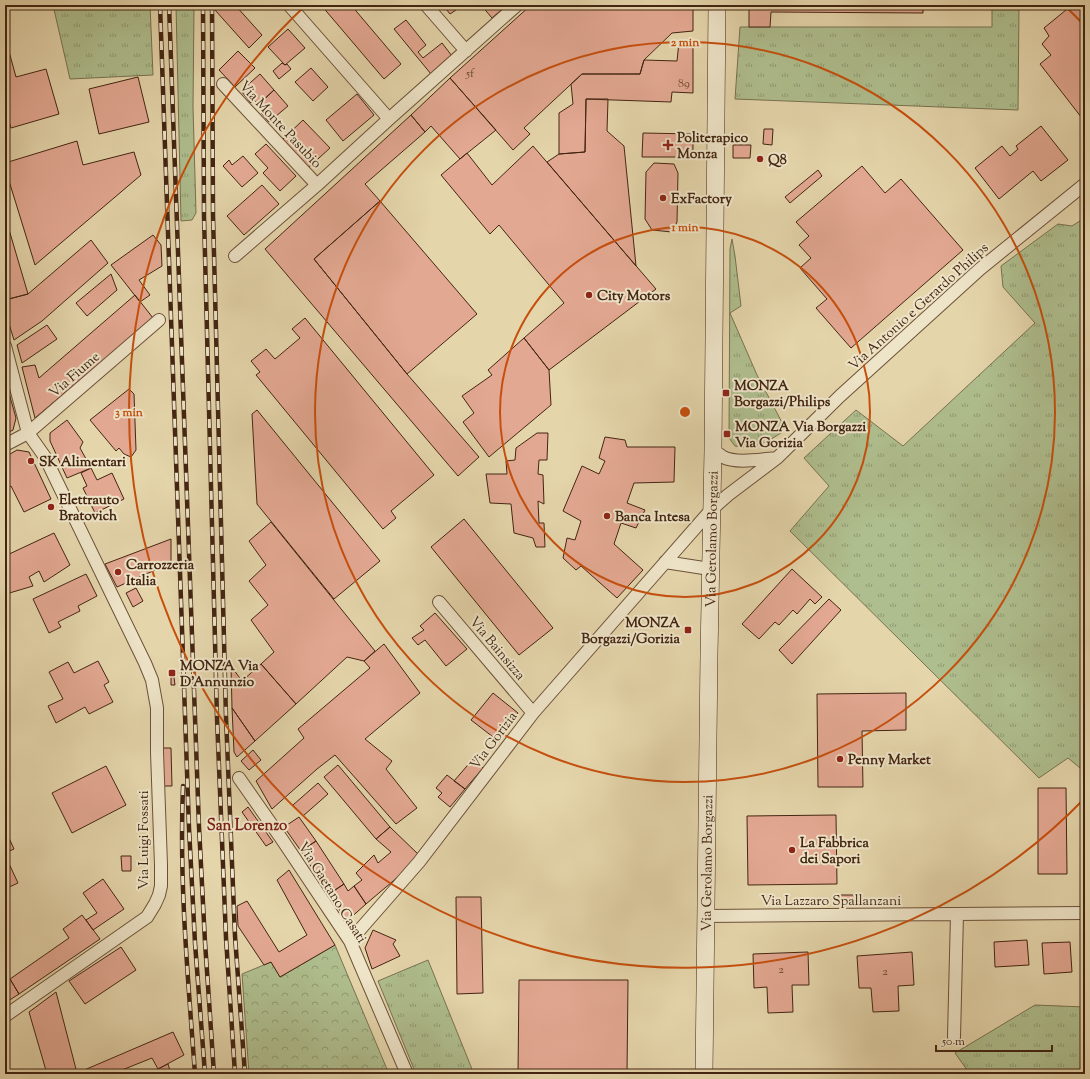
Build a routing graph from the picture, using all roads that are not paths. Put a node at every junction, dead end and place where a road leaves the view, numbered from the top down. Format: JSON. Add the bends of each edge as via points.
{"nodes":[{"id":1,"x":289,"y":5,"type":"edge"},
{"id":2,"x":426,"y":5,"type":"edge"},
{"id":3,"x":517,"y":5,"type":"edge"},
{"id":4,"x":717,"y":5,"type":"edge"},
{"id":5,"x":466,"y":51,"type":"junction"},
{"id":6,"x":223,"y":84,"type":"dead end"},
{"id":7,"x":389,"y":119,"type":"junction"},
{"id":8,"x":1085,"y":184,"type":"edge"},
{"id":9,"x":317,"y":185,"type":"junction"},
{"id":10,"x":235,"y":256,"type":"dead end"},
{"id":11,"x":159,"y":320,"type":"dead end"},
{"id":12,"x":5,"y":346,"type":"edge"},
{"id":13,"x":28,"y":433,"type":"junction"},
{"id":14,"x":5,"y":445,"type":"edge"},
{"id":15,"x":713,"y":450,"type":"junction"},
{"id":16,"x":777,"y":458,"type":"junction"},
{"id":17,"x":711,"y":510,"type":"junction"},
{"id":18,"x":665,"y":562,"type":"junction"},
{"id":19,"x":710,"y":569,"type":"junction"},
{"id":20,"x":439,"y":602,"type":"dead end"},
{"id":21,"x":533,"y":713,"type":"junction"},
{"id":22,"x":239,"y":778,"type":"dead end"},
{"id":23,"x":1085,"y":913,"type":"edge"},
{"id":24,"x":957,"y":914,"type":"junction"},
{"id":25,"x":706,"y":916,"type":"junction"},
{"id":26,"x":350,"y":942,"type":"junction"},
{"id":27,"x":5,"y":1016,"type":"edge"},
{"id":28,"x":954,"y":1037,"type":"dead end"},
{"id":29,"x":407,"y":1074,"type":"edge"},
{"id":30,"x":704,"y":1074,"type":"edge"}],
"edges":[{"from":1,"to":7,"type":"street"},
{"from":2,"to":5,"type":"street"},
{"from":3,"to":5,"type":"street","name":"Via Monte Pasubio"},
{"from":4,"to":15,"type":"main road","name":"Via Gerolamo Borgazzi"},
{"from":5,"to":7,"type":"street","name":"Via Monte Pasubio"},
{"from":6,"to":9,"type":"street","name":"Via Monte Pasubio"},
{"from":7,"to":9,"type":"street","name":"Via Monte Pasubio"},
{"from":8,"to":16,"type":"street","name":"Via Antonio e Gerardo Philips","via":[[980,269],[840,396]]},
{"from":9,"to":10,"type":"street","name":"Via Monte Pasubio"},
{"from":11,"to":13,"type":"street","name":"Via Fiume"},
{"from":12,"to":13,"type":"street"},
{"from":13,"to":14,"type":"street","name":"Via Fiume"},
{"from":13,"to":27,"type":"street","name":"Via Luigi Fossati","via":[[45,457],[152,680],[157,708],[161,886],[155,904],[141,922]]},
{"from":15,"to":16,"type":"street","via":[[730,459]]},
{"from":15,"to":17,"type":"main road","name":"Via Gerolamo Borgazzi"},
{"from":16,"to":17,"type":"street","name":"Via Antonio e Gerardo Philips"},
{"from":17,"to":18,"type":"street","name":"Via Gorizia"},
{"from":17,"to":19,"type":"main road","name":"Via Gerolamo Borgazzi"},
{"from":18,"to":19,"type":"street"},
{"from":18,"to":21,"type":"street","name":"Via Gorizia"},
{"from":19,"to":25,"type":"main road","name":"Via Gerolamo Borgazzi"},
{"from":20,"to":21,"type":"street","name":"Via Bainsizza"},
{"from":21,"to":26,"type":"street","name":"Via Gorizia","via":[[419,862]]},
{"from":22,"to":26,"type":"street","name":"Via Gaetano Casati"},
{"from":23,"to":24,"type":"street","name":"Via Lazzaro Spallanzani"},
{"from":24,"to":25,"type":"street","name":"Via Lazzaro Spallanzani"},
{"from":24,"to":28,"type":"street"},
{"from":25,"to":30,"type":"main road","name":"Via Gerolamo Borgazzi"},
{"from":26,"to":29,"type":"street","name":"Via Gaetano Casati"}]}
